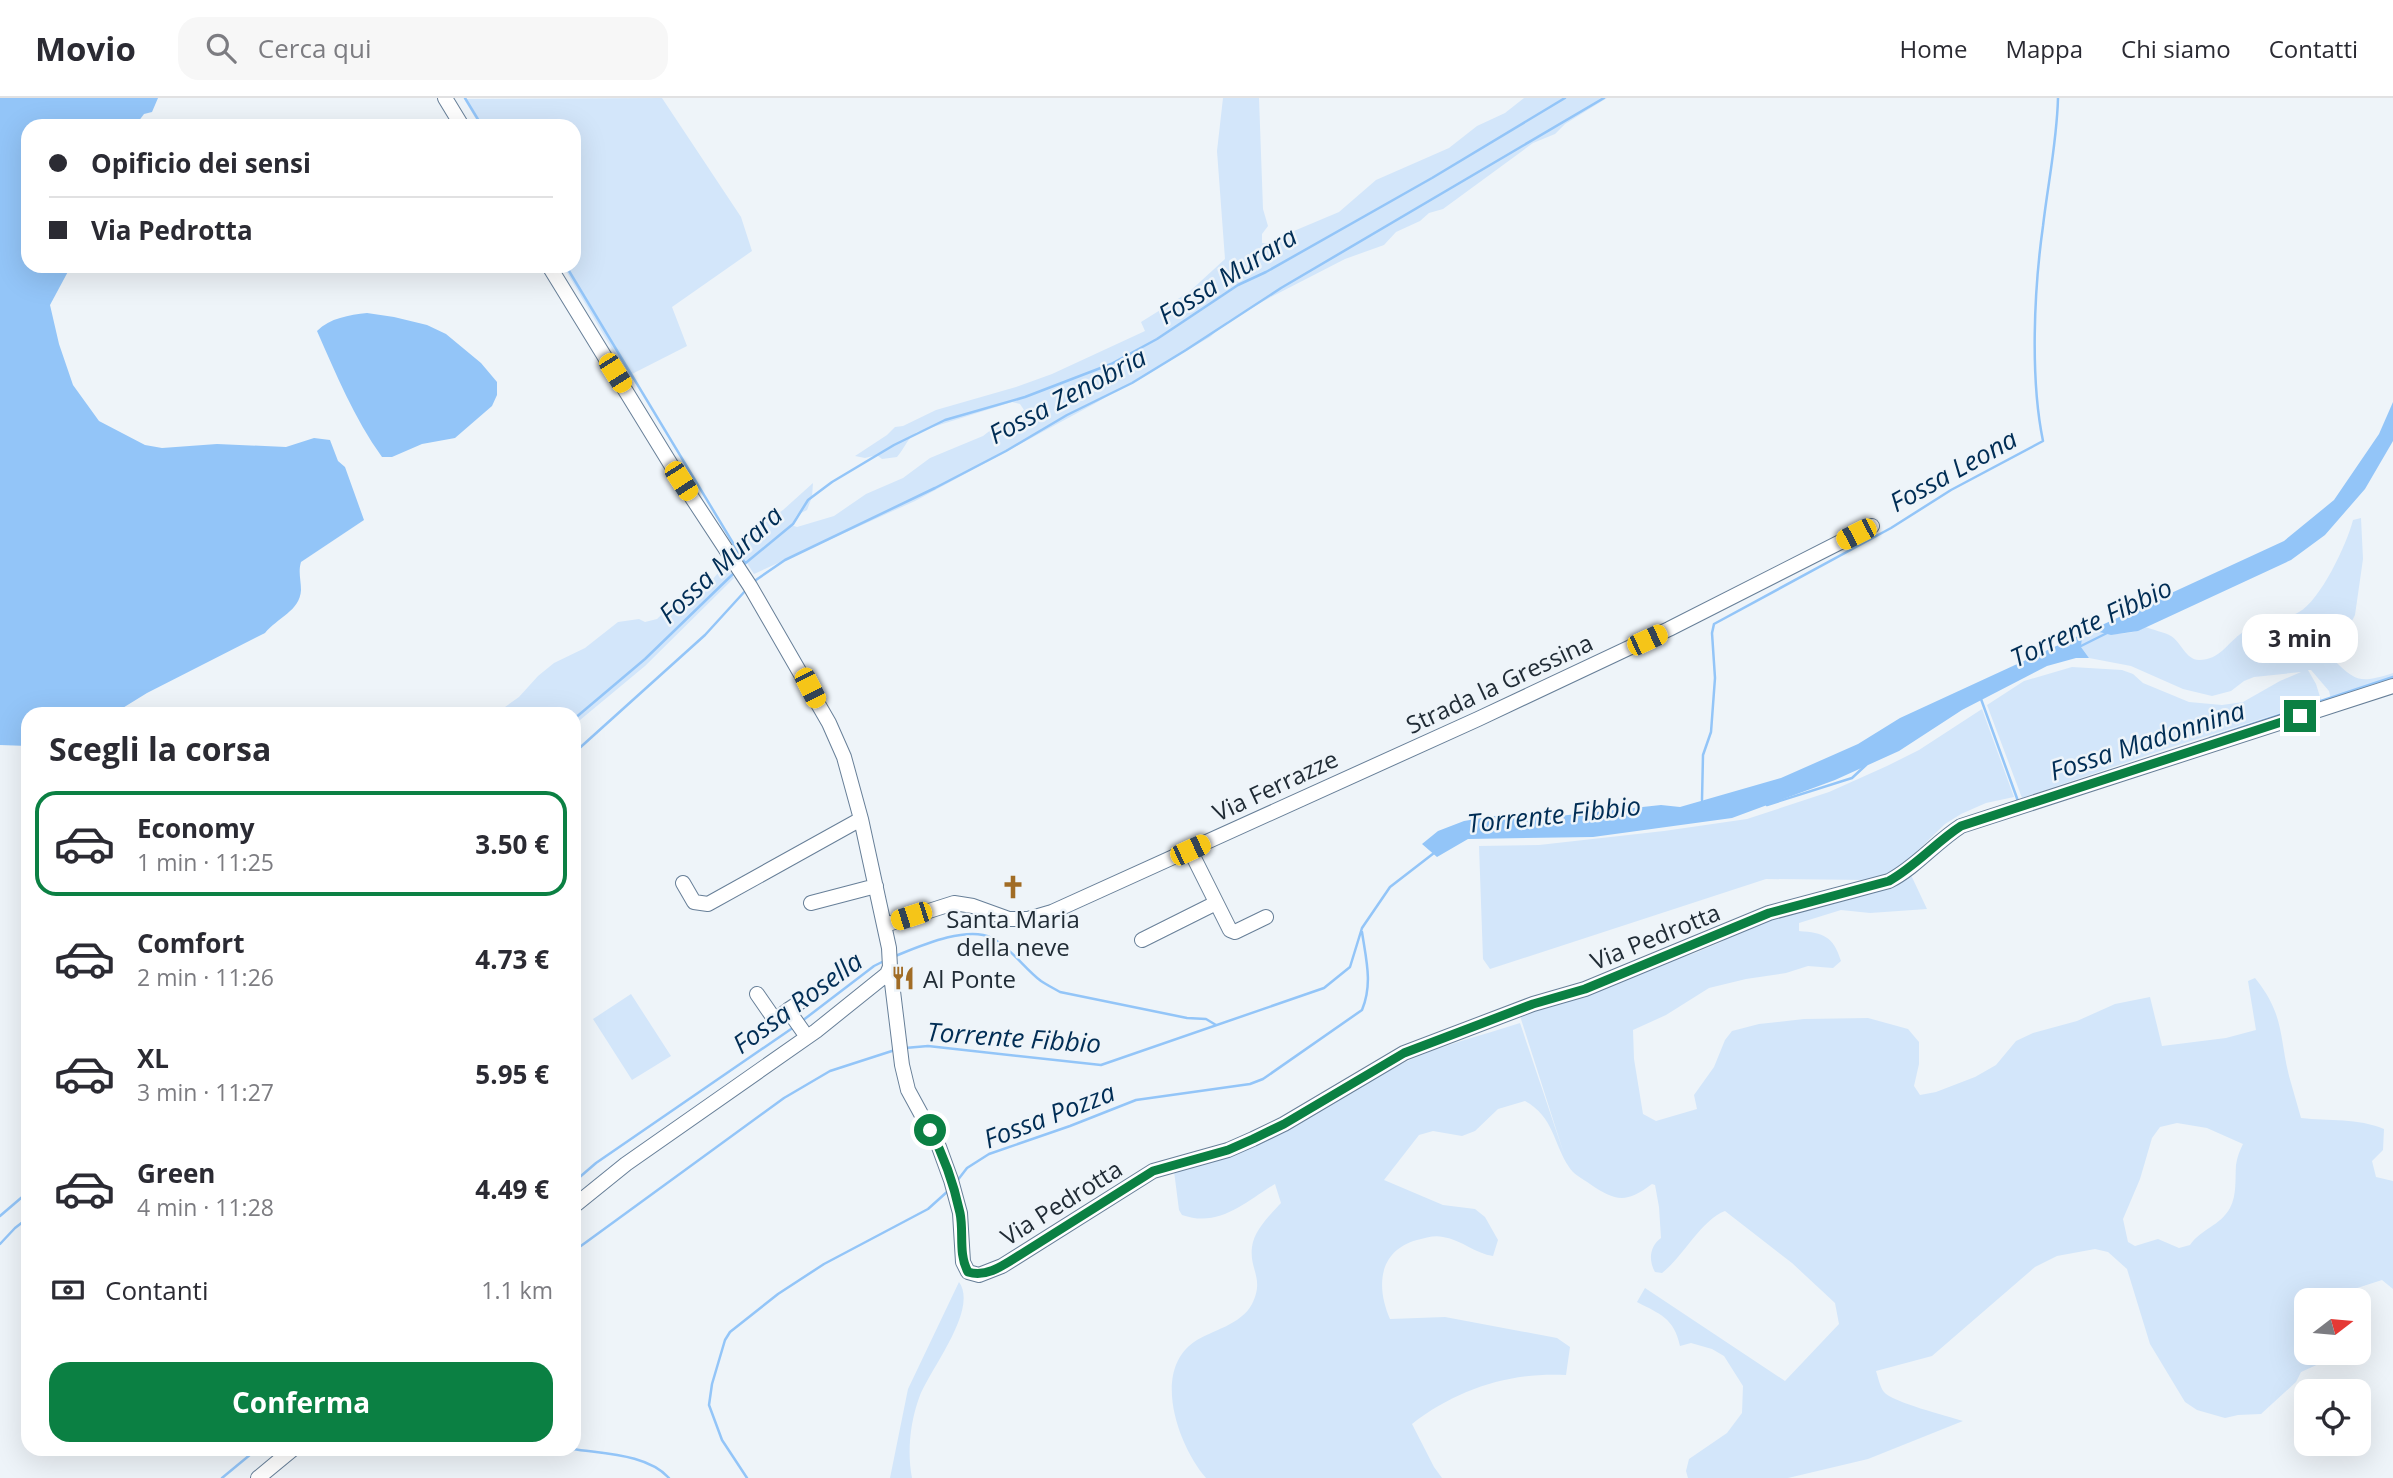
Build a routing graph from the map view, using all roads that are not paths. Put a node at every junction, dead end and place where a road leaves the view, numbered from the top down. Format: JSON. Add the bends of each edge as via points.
{"nodes":[{"id":1,"x":445,"y":98,"type":"edge"},
{"id":2,"x":458,"y":119,"type":"edge"},
{"id":3,"x":553,"y":273,"type":"edge"},
{"id":4,"x":1872,"y":526,"type":"dead end"},
{"id":5,"x":2393,"y":686,"type":"edge"},
{"id":6,"x":1371,"y":766,"type":"joint"},
{"id":7,"x":861,"y":819,"type":"junction"},
{"id":8,"x":1190,"y":850,"type":"junction"},
{"id":9,"x":683,"y":883,"type":"dead end"},
{"id":10,"x":876,"y":886,"type":"junction"},
{"id":11,"x":811,"y":903,"type":"dead end"},
{"id":12,"x":1216,"y":903,"type":"junction"},
{"id":13,"x":1266,"y":917,"type":"dead end"},
{"id":14,"x":885,"y":925,"type":"junction"},
{"id":15,"x":1142,"y":940,"type":"dead end"},
{"id":16,"x":888,"y":970,"type":"junction"},
{"id":17,"x":757,"y":994,"type":"dead end"},
{"id":18,"x":803,"y":1000,"type":"dead end"},
{"id":19,"x":797,"y":1023,"type":"junction"},
{"id":20,"x":581,"y":1200,"type":"edge"},
{"id":21,"x":285,"y":1456,"type":"edge"},
{"id":22,"x":258,"y":1478,"type":"edge"}],
"edges":[{"from":1,"to":2,"type":"street"},
{"from":3,"to":7,"type":"street","via":[[743,575],[829,723]]},
{"from":4,"to":6,"type":"street","name":"Strada la Gressina","via":[[1670,629]]},
{"from":5,"to":16,"type":"street","name":"Via Pedrotta","via":[[1961,826],[1889,881],[1769,913],[1585,989],[1404,1053],[1253,1139],[1153,1171],[1002,1266],[979,1275],[968,1272],[962,1262],[960,1213],[952,1186],[939,1147],[908,1090]]},
{"from":6,"to":8,"type":"street","name":"Via Ferrazze"},
{"from":7,"to":9,"type":"street","via":[[708,904],[694,902]]},
{"from":7,"to":10,"type":"street"},
{"from":8,"to":12,"type":"street"},
{"from":8,"to":14,"type":"street","name":"Via Ferrazze","via":[[1028,919],[1009,919],[954,903]]},
{"from":10,"to":11,"type":"street"},
{"from":10,"to":14,"type":"street"},
{"from":12,"to":13,"type":"street","via":[[1235,932]]},
{"from":12,"to":15,"type":"street"},
{"from":14,"to":16,"type":"street"},
{"from":16,"to":19,"type":"street"},
{"from":17,"to":19,"type":"street","via":[[775,1020]]},
{"from":18,"to":19,"type":"street"},
{"from":19,"to":20,"type":"street"},
{"from":21,"to":22,"type":"street"}]}
